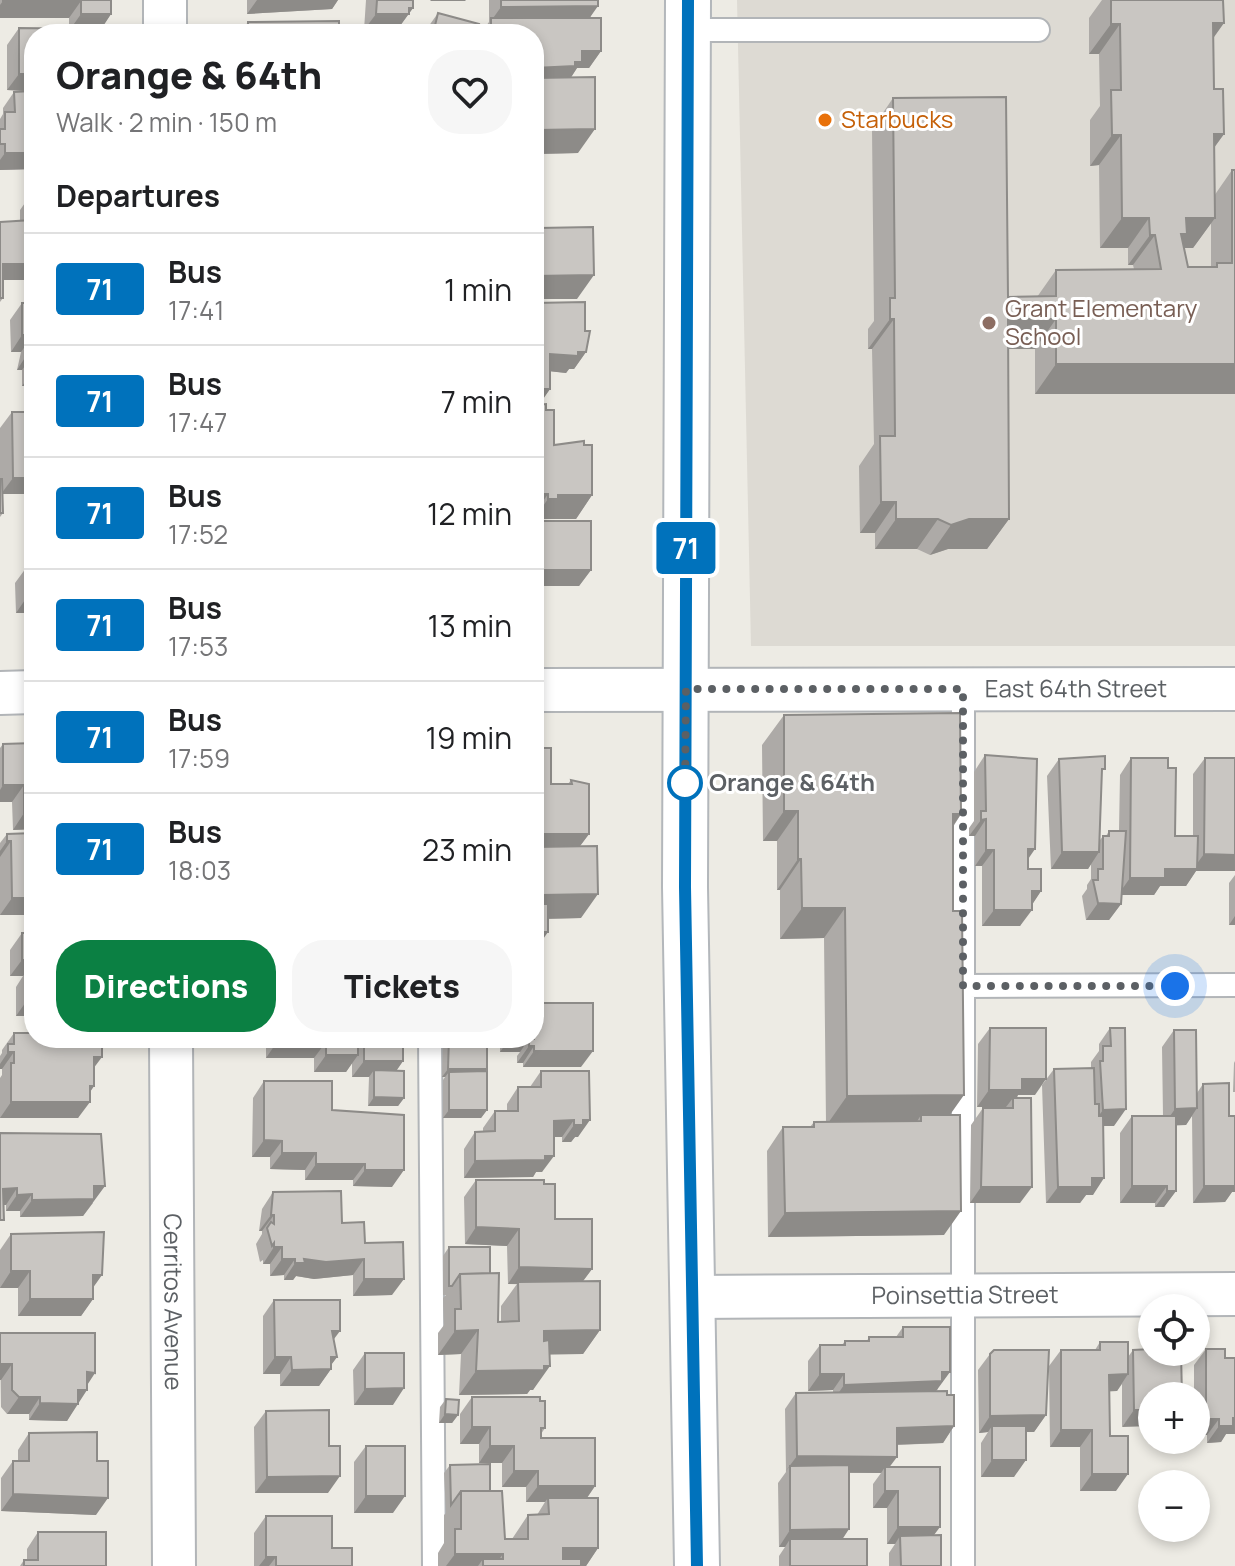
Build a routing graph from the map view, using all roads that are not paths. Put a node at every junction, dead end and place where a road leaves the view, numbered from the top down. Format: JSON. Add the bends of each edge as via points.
{"nodes":[{"id":1,"x":165,"y":0,"type":"edge"},
{"id":2,"x":688,"y":15,"type":"edge"},
{"id":3,"x":165,"y":24,"type":"edge"},
{"id":4,"x":1038,"y":30,"type":"dead end"},
{"id":5,"x":686,"y":689,"type":"junction"},
{"id":6,"x":963,"y":689,"type":"junction"},
{"id":7,"x":1235,"y":689,"type":"edge"},
{"id":8,"x":544,"y":690,"type":"edge"},
{"id":9,"x":24,"y":692,"type":"edge"},
{"id":10,"x":0,"y":693,"type":"edge"},
{"id":11,"x":1235,"y":985,"type":"edge"},
{"id":12,"x":963,"y":986,"type":"junction"},
{"id":13,"x":171,"y":1048,"type":"edge"},
{"id":14,"x":430,"y":1048,"type":"edge"},
{"id":15,"x":1235,"y":1294,"type":"edge"},
{"id":16,"x":963,"y":1295,"type":"junction"},
{"id":17,"x":693,"y":1297,"type":"junction"},
{"id":18,"x":174,"y":1566,"type":"edge"},
{"id":19,"x":434,"y":1566,"type":"edge"},
{"id":20,"x":697,"y":1566,"type":"edge"},
{"id":21,"x":963,"y":1566,"type":"edge"}],
"edges":[{"from":1,"to":3,"type":"street"},
{"from":2,"to":4,"type":"lane"},
{"from":2,"to":5,"type":"street"},
{"from":5,"to":6,"type":"street","name":"East 64th Street"},
{"from":5,"to":8,"type":"street","name":"East 64th Street"},
{"from":5,"to":17,"type":"street"},
{"from":6,"to":7,"type":"street","name":"East 64th Street"},
{"from":6,"to":12,"type":"lane"},
{"from":9,"to":10,"type":"street"},
{"from":11,"to":12,"type":"lane"},
{"from":12,"to":16,"type":"lane"},
{"from":13,"to":18,"type":"street","name":"Cerritos Avenue"},
{"from":14,"to":19,"type":"lane"},
{"from":15,"to":16,"type":"street","name":"Poinsettia Street"},
{"from":16,"to":17,"type":"street","name":"Poinsettia Street"},
{"from":16,"to":21,"type":"lane"},
{"from":17,"to":20,"type":"street"}]}
